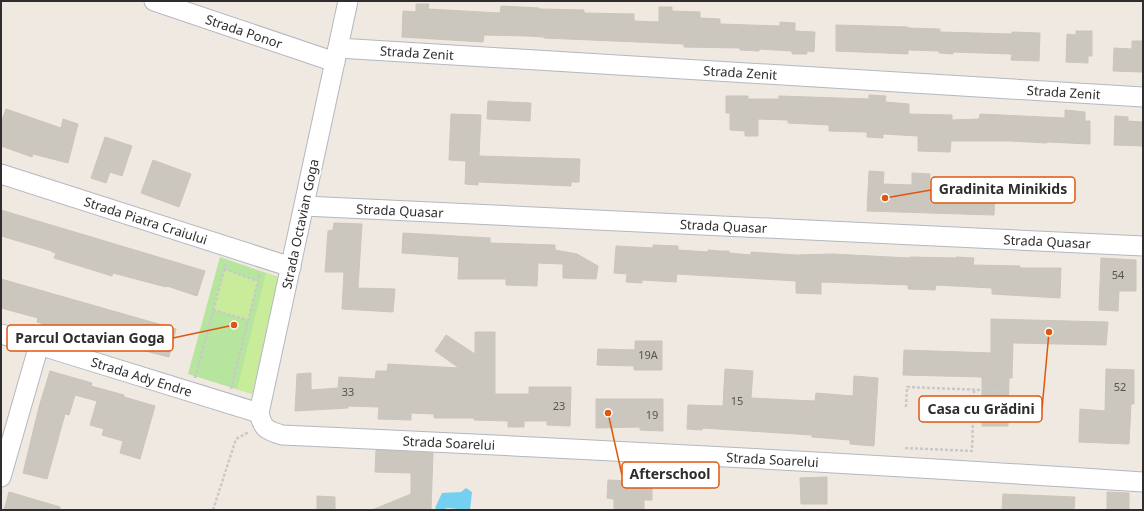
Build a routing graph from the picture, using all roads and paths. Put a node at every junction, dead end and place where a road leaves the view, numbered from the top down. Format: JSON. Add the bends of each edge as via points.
{"nodes":[{"id":1,"x":154,"y":1,"type":"edge"},
{"id":2,"x":348,"y":1,"type":"edge"},
{"id":3,"x":337,"y":55,"type":"junction"},
{"id":4,"x":1143,"y":97,"type":"edge"},
{"id":5,"x":1,"y":174,"type":"edge"},
{"id":6,"x":304,"y":206,"type":"junction"},
{"id":7,"x":1143,"y":246,"type":"edge"},
{"id":8,"x":230,"y":248,"type":"junction"},
{"id":9,"x":264,"y":259,"type":"junction"},
{"id":10,"x":291,"y":267,"type":"junction"},
{"id":11,"x":224,"y":269,"type":"junction"},
{"id":12,"x":258,"y":281,"type":"junction"},
{"id":13,"x":213,"y":310,"type":"junction"},
{"id":14,"x":248,"y":320,"type":"junction"},
{"id":15,"x":1,"y":334,"type":"edge"},
{"id":16,"x":39,"y":345,"type":"junction"},
{"id":17,"x":974,"y":390,"type":"junction"},
{"id":18,"x":1008,"y":391,"type":"dead end"},
{"id":19,"x":190,"y":392,"type":"junction"},
{"id":20,"x":227,"y":403,"type":"junction"},
{"id":21,"x":906,"y":407,"type":"dead end"},
{"id":22,"x":260,"y":419,"type":"junction"},
{"id":23,"x":905,"y":448,"type":"dead end"},
{"id":24,"x":1,"y":477,"type":"edge"},
{"id":25,"x":1143,"y":482,"type":"edge"},
{"id":26,"x":213,"y":510,"type":"edge"}],
"edges":[{"from":1,"to":3,"type":"street","name":"Strada Ponor"},
{"from":2,"to":3,"type":"street","name":"Strada Octavian Goga"},
{"from":3,"to":4,"type":"street","name":"Strada Zenit"},
{"from":3,"to":6,"type":"street","name":"Strada Octavian Goga"},
{"from":5,"to":8,"type":"street","name":"Strada Piatra Craiului"},
{"from":6,"to":7,"type":"street","name":"Strada Quasar"},
{"from":6,"to":10,"type":"street","name":"Strada Octavian Goga"},
{"from":8,"to":9,"type":"street","name":"Strada Piatra Craiului"},
{"from":8,"to":11,"type":"path"},
{"from":9,"to":10,"type":"street","name":"Strada Piatra Craiului"},
{"from":9,"to":12,"type":"path"},
{"from":10,"to":22,"type":"street","name":"Strada Octavian Goga"},
{"from":11,"to":12,"type":"path"},
{"from":11,"to":13,"type":"path"},
{"from":12,"to":14,"type":"path"},
{"from":13,"to":14,"type":"path"},
{"from":13,"to":19,"type":"path"},
{"from":14,"to":20,"type":"path"},
{"from":15,"to":16,"type":"street","name":"Strada Ady Endre"},
{"from":16,"to":19,"type":"street","name":"Strada Ady Endre"},
{"from":16,"to":24,"type":"street"},
{"from":17,"to":18,"type":"path"},
{"from":17,"to":21,"type":"path","via":[[907,387]]},
{"from":17,"to":23,"type":"path","via":[[972,451]]},
{"from":19,"to":20,"type":"street","name":"Strada Ady Endre"},
{"from":20,"to":22,"type":"street","name":"Strada Ady Endre"},
{"from":22,"to":25,"type":"street","name":"Strada Soarelui","via":[[268,431],[282,435],[638,451]]},
{"from":22,"to":26,"type":"path","via":[[236,439]]}]}
